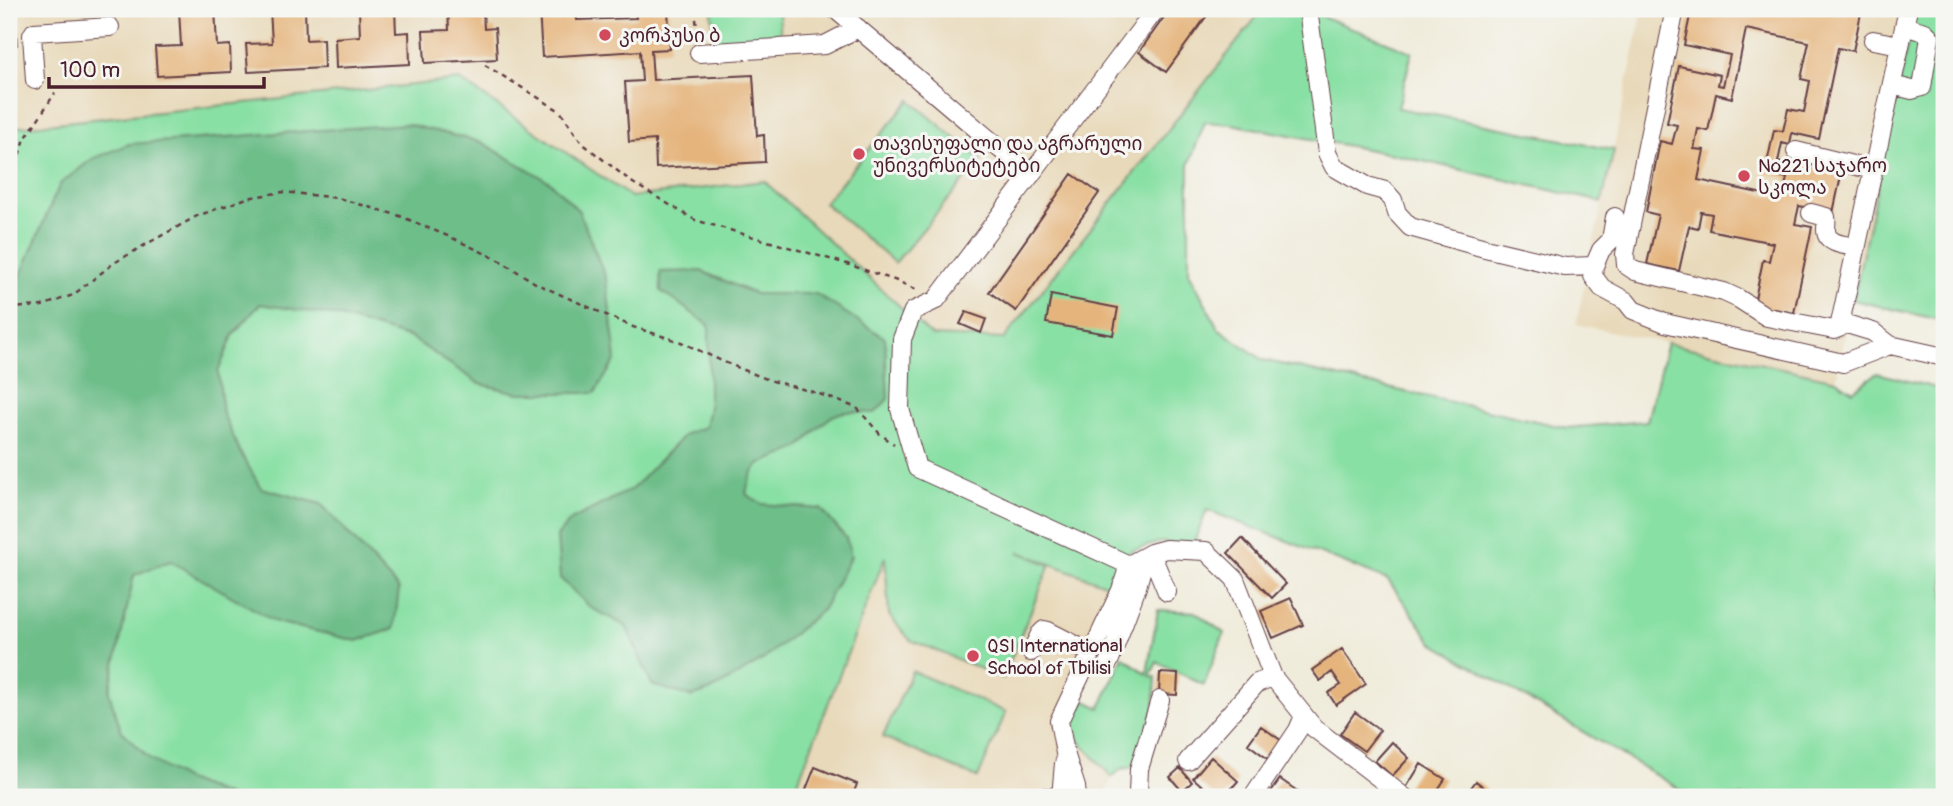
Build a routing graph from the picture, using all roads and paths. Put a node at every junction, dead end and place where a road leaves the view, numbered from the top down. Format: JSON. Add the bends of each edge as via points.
{"nodes":[{"id":1,"x":632,"y":9,"type":"edge"},
{"id":2,"x":695,"y":9,"type":"edge"},
{"id":3,"x":835,"y":9,"type":"edge"},
{"id":4,"x":1156,"y":9,"type":"edge"},
{"id":5,"x":1308,"y":9,"type":"edge"},
{"id":6,"x":1675,"y":9,"type":"edge"},
{"id":7,"x":597,"y":11,"type":"dead end"},
{"id":8,"x":1906,"y":17,"type":"edge"},
{"id":9,"x":110,"y":27,"type":"dead end"},
{"id":10,"x":858,"y":28,"type":"junction"},
{"id":11,"x":1873,"y":40,"type":"dead end"},
{"id":12,"x":1900,"y":45,"type":"junction"},
{"id":13,"x":699,"y":53,"type":"joint"},
{"id":14,"x":485,"y":65,"type":"dead end"},
{"id":15,"x":35,"y":79,"type":"dead end"},
{"id":16,"x":1892,"y":85,"type":"junction"},
{"id":17,"x":55,"y":93,"type":"dead end"},
{"id":18,"x":1796,"y":150,"type":"dead end"},
{"id":19,"x":1873,"y":170,"type":"junction"},
{"id":20,"x":1031,"y":175,"type":"junction"},
{"id":21,"x":9,"y":183,"type":"edge"},
{"id":22,"x":9,"y":196,"type":"edge"},
{"id":23,"x":1811,"y":213,"type":"dead end"},
{"id":24,"x":1615,"y":217,"type":"dead end"},
{"id":25,"x":1856,"y":247,"type":"junction"},
{"id":26,"x":9,"y":259,"type":"edge"},
{"id":27,"x":1594,"y":266,"type":"junction"},
{"id":28,"x":936,"y":300,"type":"junction"},
{"id":29,"x":9,"y":308,"type":"edge"},
{"id":30,"x":1840,"y":322,"type":"junction"},
{"id":31,"x":1890,"y":345,"type":"junction"},
{"id":32,"x":1944,"y":357,"type":"edge"},
{"id":33,"x":895,"y":445,"type":"dead end"},
{"id":34,"x":1141,"y":558,"type":"junction"},
{"id":35,"x":1167,"y":592,"type":"dead end"},
{"id":36,"x":1031,"y":652,"type":"dead end"},
{"id":37,"x":1091,"y":653,"type":"junction"},
{"id":38,"x":1109,"y":662,"type":"dead end"},
{"id":39,"x":1273,"y":677,"type":"junction"},
{"id":40,"x":1160,"y":700,"type":"dead end"},
{"id":41,"x":1304,"y":716,"type":"junction"},
{"id":42,"x":1065,"y":753,"type":"junction"},
{"id":43,"x":1188,"y":761,"type":"dead end"},
{"id":44,"x":1137,"y":796,"type":"edge"},
{"id":45,"x":1041,"y":797,"type":"edge"},
{"id":46,"x":1060,"y":797,"type":"edge"},
{"id":47,"x":1077,"y":797,"type":"edge"},
{"id":48,"x":1253,"y":797,"type":"edge"},
{"id":49,"x":1404,"y":797,"type":"edge"}],
"edges":[{"from":1,"to":7,"type":"path"},
{"from":2,"to":13,"type":"path"},
{"from":3,"to":10,"type":"street"},
{"from":4,"to":20,"type":"street"},
{"from":5,"to":27,"type":"street","via":[[1327,153],[1334,167],[1385,191],[1409,227],[1566,267]]},
{"from":6,"to":30,"type":"street","via":[[1626,265],[1724,292],[1767,317],[1834,331]]},
{"from":8,"to":12,"type":"street"},
{"from":8,"to":16,"type":"street","via":[[1930,37],[1922,87],[1912,90]]},
{"from":9,"to":15,"type":"street","via":[[34,32]]},
{"from":10,"to":13,"type":"street","via":[[825,45]]},
{"from":10,"to":20,"type":"street"},
{"from":11,"to":12,"type":"street"},
{"from":12,"to":16,"type":"street"},
{"from":14,"to":28,"type":"path","via":[[560,111],[582,143],[633,183],[695,220],[847,264]]},
{"from":16,"to":19,"type":"street"},
{"from":17,"to":21,"type":"path","via":[[24,139]]},
{"from":18,"to":19,"type":"street"},
{"from":19,"to":25,"type":"street"},
{"from":20,"to":28,"type":"street"},
{"from":22,"to":26,"type":"path","via":[[16,240]]},
{"from":23,"to":25,"type":"street","via":[[1826,217],[1830,239]]},
{"from":24,"to":27,"type":"street","via":[[1611,240]]},
{"from":25,"to":30,"type":"street"},
{"from":27,"to":31,"type":"street","via":[[1593,276],[1602,288],[1626,300],[1633,310],[1665,323],[1843,363]]},
{"from":28,"to":34,"type":"street","via":[[914,311],[902,339],[900,409],[917,468]]},
{"from":29,"to":33,"type":"path","via":[[42,306],[73,295],[152,240],[197,216],[247,198],[283,192],[338,198],[450,237],[537,284],[633,327],[769,380],[857,408]]},
{"from":30,"to":31,"type":"street","via":[[1873,332]]},
{"from":31,"to":32,"type":"street"},
{"from":34,"to":35,"type":"street"},
{"from":34,"to":37,"type":"street"},
{"from":34,"to":38,"type":"street","via":[[1137,587]]},
{"from":34,"to":39,"type":"street","via":[[1166,549],[1206,551],[1235,579]]},
{"from":36,"to":37,"type":"street","via":[[1040,634],[1048,631]]},
{"from":37,"to":42,"type":"street","via":[[1059,721]]},
{"from":39,"to":41,"type":"street"},
{"from":39,"to":43,"type":"street","via":[[1257,683]]},
{"from":40,"to":44,"type":"street","via":[[1139,769]]},
{"from":41,"to":48,"type":"street"},
{"from":41,"to":49,"type":"street"},
{"from":42,"to":46,"type":"street"},
{"from":42,"to":47,"type":"street"},
{"from":45,"to":46,"type":"street"}]}
